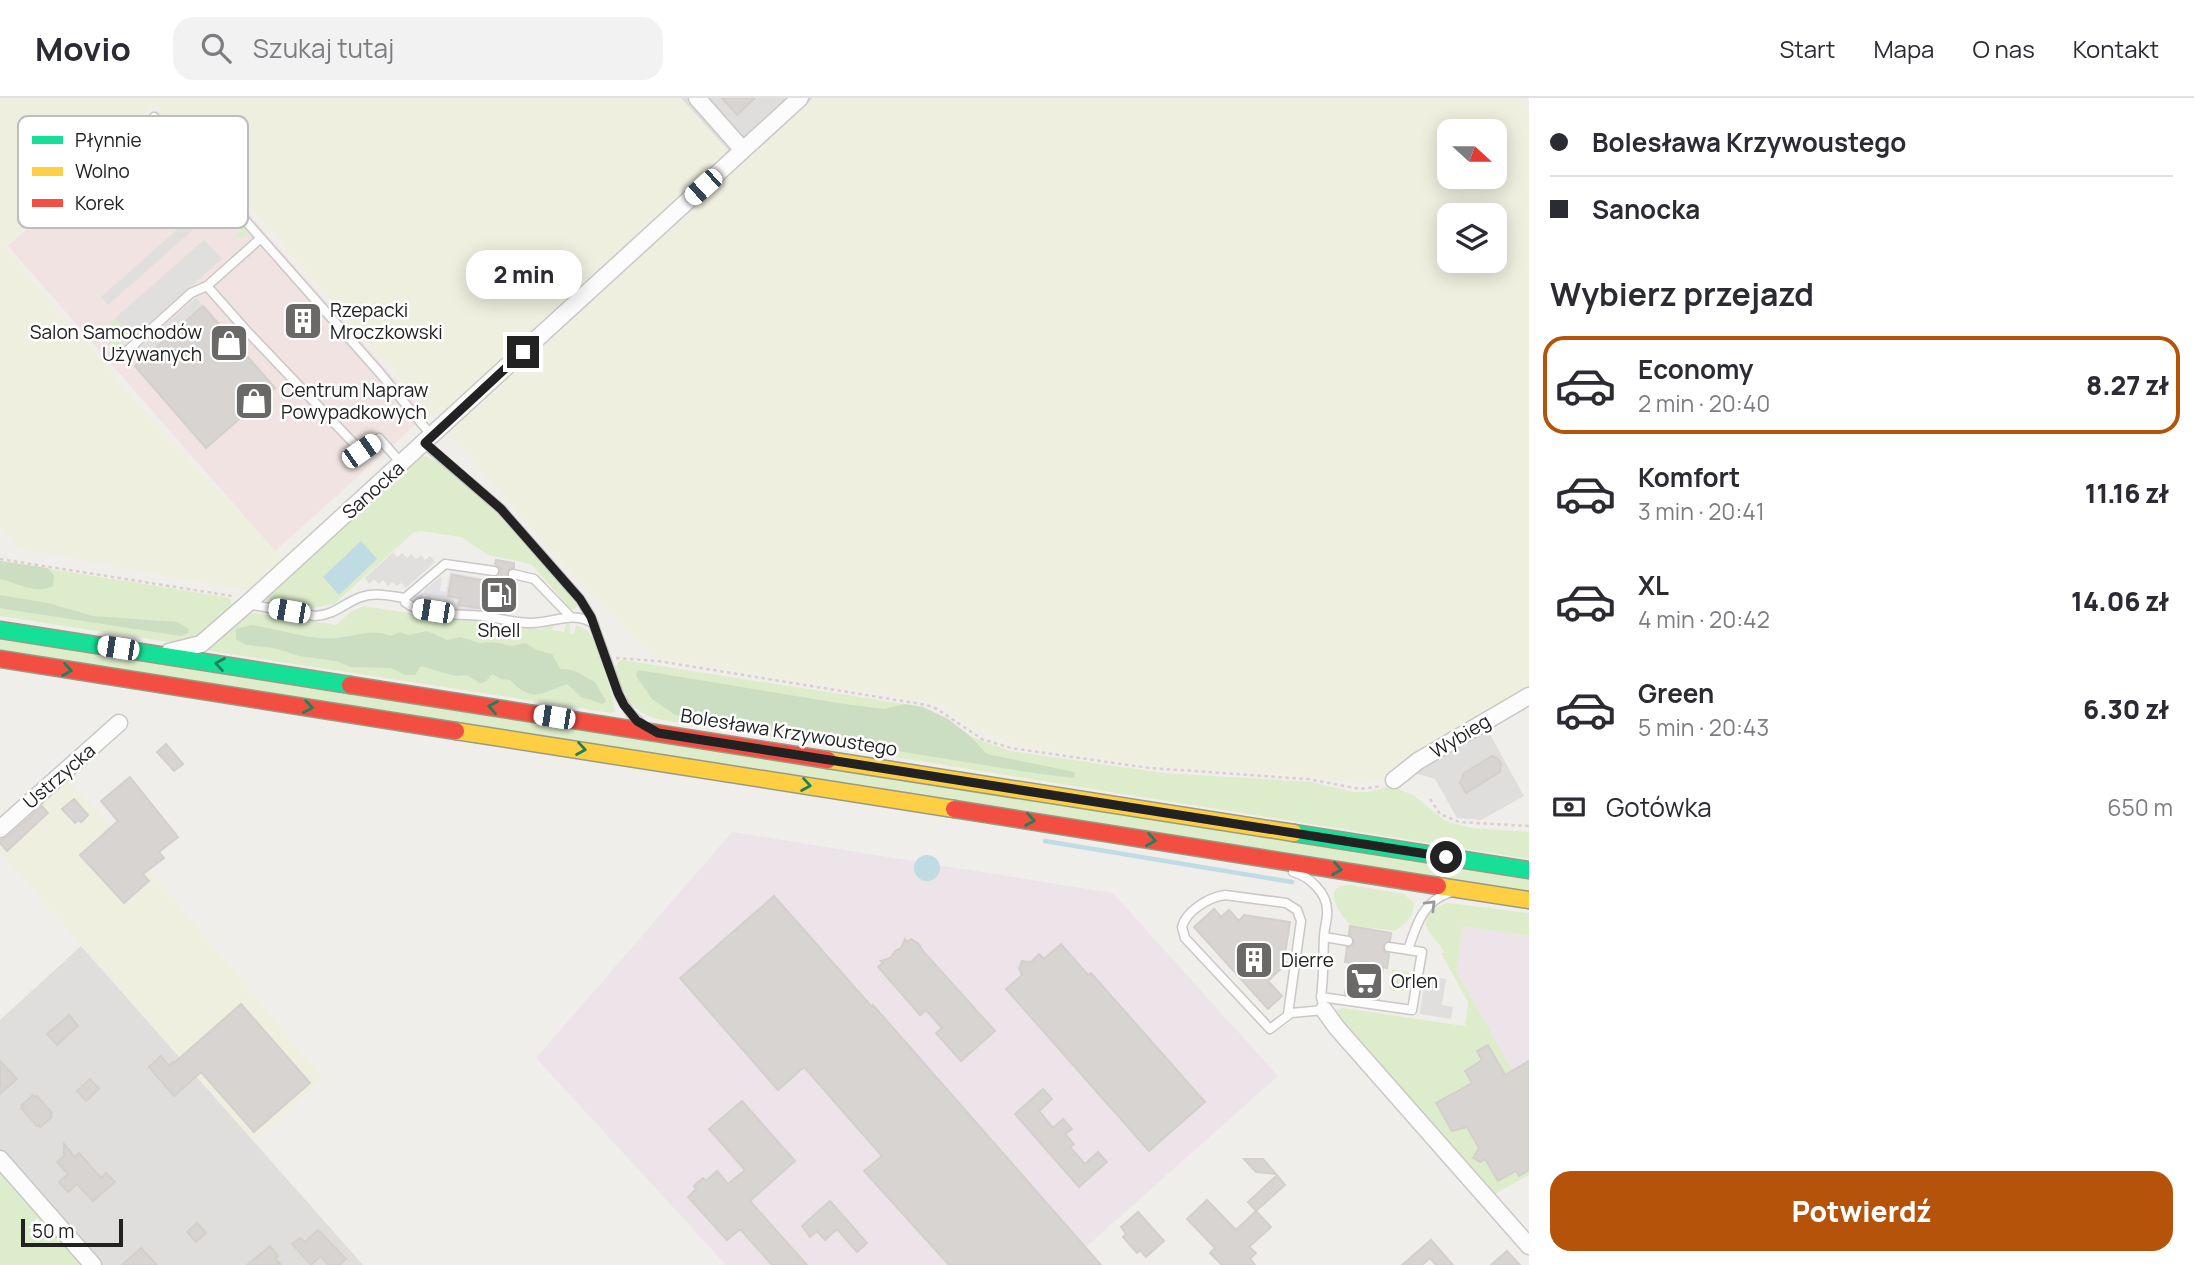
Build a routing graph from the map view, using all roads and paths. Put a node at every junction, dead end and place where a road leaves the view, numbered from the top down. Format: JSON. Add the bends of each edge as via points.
{"nodes":[{"id":1,"x":697,"y":98,"type":"edge"},
{"id":2,"x":800,"y":98,"type":"edge"},
{"id":3,"x":743,"y":150,"type":"junction"},
{"id":4,"x":248,"y":223,"type":"edge"},
{"id":5,"x":261,"y":238,"type":"junction"},
{"id":6,"x":207,"y":286,"type":"junction"},
{"id":7,"x":119,"y":358,"type":"dead end"},
{"id":8,"x":428,"y":439,"type":"junction"},
{"id":9,"x":402,"y":464,"type":"junction"},
{"id":10,"x":0,"y":559,"type":"edge"},
{"id":11,"x":494,"y":570,"type":"dead end"},
{"id":12,"x":513,"y":574,"type":"dead end"},
{"id":13,"x":405,"y":598,"type":"junction"},
{"id":14,"x":247,"y":604,"type":"junction"},
{"id":15,"x":570,"y":616,"type":"junction"},
{"id":16,"x":594,"y":624,"type":"junction"},
{"id":17,"x":0,"y":629,"type":"edge"},
{"id":18,"x":147,"y":653,"type":"junction"},
{"id":19,"x":624,"y":658,"type":"dead end"},
{"id":20,"x":0,"y":659,"type":"edge"},
{"id":21,"x":1529,"y":696,"type":"edge"},
{"id":22,"x":119,"y":723,"type":"dead end"},
{"id":23,"x":658,"y":733,"type":"junction"},
{"id":24,"x":1394,"y":780,"type":"joint"},
{"id":25,"x":1430,"y":799,"type":"dead end"},
{"id":26,"x":1529,"y":826,"type":"edge"},
{"id":27,"x":0,"y":829,"type":"edge"},
{"id":28,"x":1245,"y":854,"type":"junction"},
{"id":29,"x":1529,"y":870,"type":"edge"},
{"id":30,"x":1479,"y":892,"type":"junction"},
{"id":31,"x":1529,"y":900,"type":"edge"},
{"id":32,"x":1324,"y":937,"type":"junction"},
{"id":33,"x":1348,"y":941,"type":"dead end"},
{"id":34,"x":1389,"y":947,"type":"dead end"},
{"id":35,"x":1408,"y":950,"type":"junction"},
{"id":36,"x":1322,"y":1003,"type":"junction"},
{"id":37,"x":1288,"y":1014,"type":"junction"},
{"id":38,"x":0,"y":1159,"type":"edge"},
{"id":39,"x":1529,"y":1246,"type":"edge"},
{"id":40,"x":93,"y":1265,"type":"edge"}],
"edges":[{"from":1,"to":3,"type":"street"},
{"from":2,"to":3,"type":"street","name":"Sanocka"},
{"from":3,"to":8,"type":"street","name":"Sanocka"},
{"from":4,"to":5,"type":"lane"},
{"from":5,"to":6,"type":"lane"},
{"from":5,"to":8,"type":"lane","via":[[379,372]]},
{"from":6,"to":7,"type":"lane","via":[[191,293]]},
{"from":6,"to":9,"type":"lane","via":[[361,451],[379,438]]},
{"from":8,"to":9,"type":"street","name":"Sanocka"},
{"from":8,"to":16,"type":"lane","via":[[501,509],[580,599]]},
{"from":9,"to":14,"type":"street","name":"Sanocka"},
{"from":10,"to":14,"type":"path","via":[[215,593]]},
{"from":11,"to":13,"type":"lane","via":[[445,564]]},
{"from":12,"to":15,"type":"lane","via":[[534,579]]},
{"from":13,"to":14,"type":"lane","via":[[365,596],[332,613],[315,616]]},
{"from":13,"to":15,"type":"lane","via":[[415,608],[527,623]]},
{"from":14,"to":18,"type":"street","name":"Sanocka","via":[[197,646]]},
{"from":15,"to":16,"type":"lane"},
{"from":16,"to":23,"type":"lane","via":[[624,705],[637,721]]},
{"from":17,"to":18,"type":"main road","name":"Bolesława Krzywoustego"},
{"from":23,"to":18,"type":"main road","name":"Bolesława Krzywoustego","one_way":true},
{"from":19,"to":24,"type":"path","via":[[928,705],[982,739],[1011,748],[1150,768],[1308,779],[1360,789]]},
{"from":20,"to":28,"type":"main road","one_way":true},
{"from":21,"to":24,"type":"street","name":"Wybieg"},
{"from":22,"to":27,"type":"street","name":"Ustrzycka"},
{"from":23,"to":29,"type":"main road","name":"Bolesława Krzywoustego"},
{"from":25,"to":26,"type":"path","via":[[1440,814],[1459,822]]},
{"from":28,"to":30,"type":"main road","one_way":true},
{"from":28,"to":32,"type":"lane","via":[[1269,868],[1298,873],[1314,884],[1328,909]]},
{"from":30,"to":31,"type":"main road"},
{"from":35,"to":30,"type":"lane","one_way":true,"via":[[1418,923],[1435,899],[1449,893]]},
{"from":32,"to":33,"type":"lane"},
{"from":32,"to":36,"type":"lane"},
{"from":34,"to":35,"type":"lane"},
{"from":35,"to":36,"type":"lane","via":[[1422,952],[1412,1010]]},
{"from":36,"to":37,"type":"lane"},
{"from":36,"to":39,"type":"street","via":[[1337,1028]]},
{"from":37,"to":37,"type":"lane","via":[[1270,1029],[1185,938],[1182,927],[1188,914],[1225,895],[1286,903],[1297,910],[1301,921]]},
{"from":38,"to":40,"type":"street"}]}
